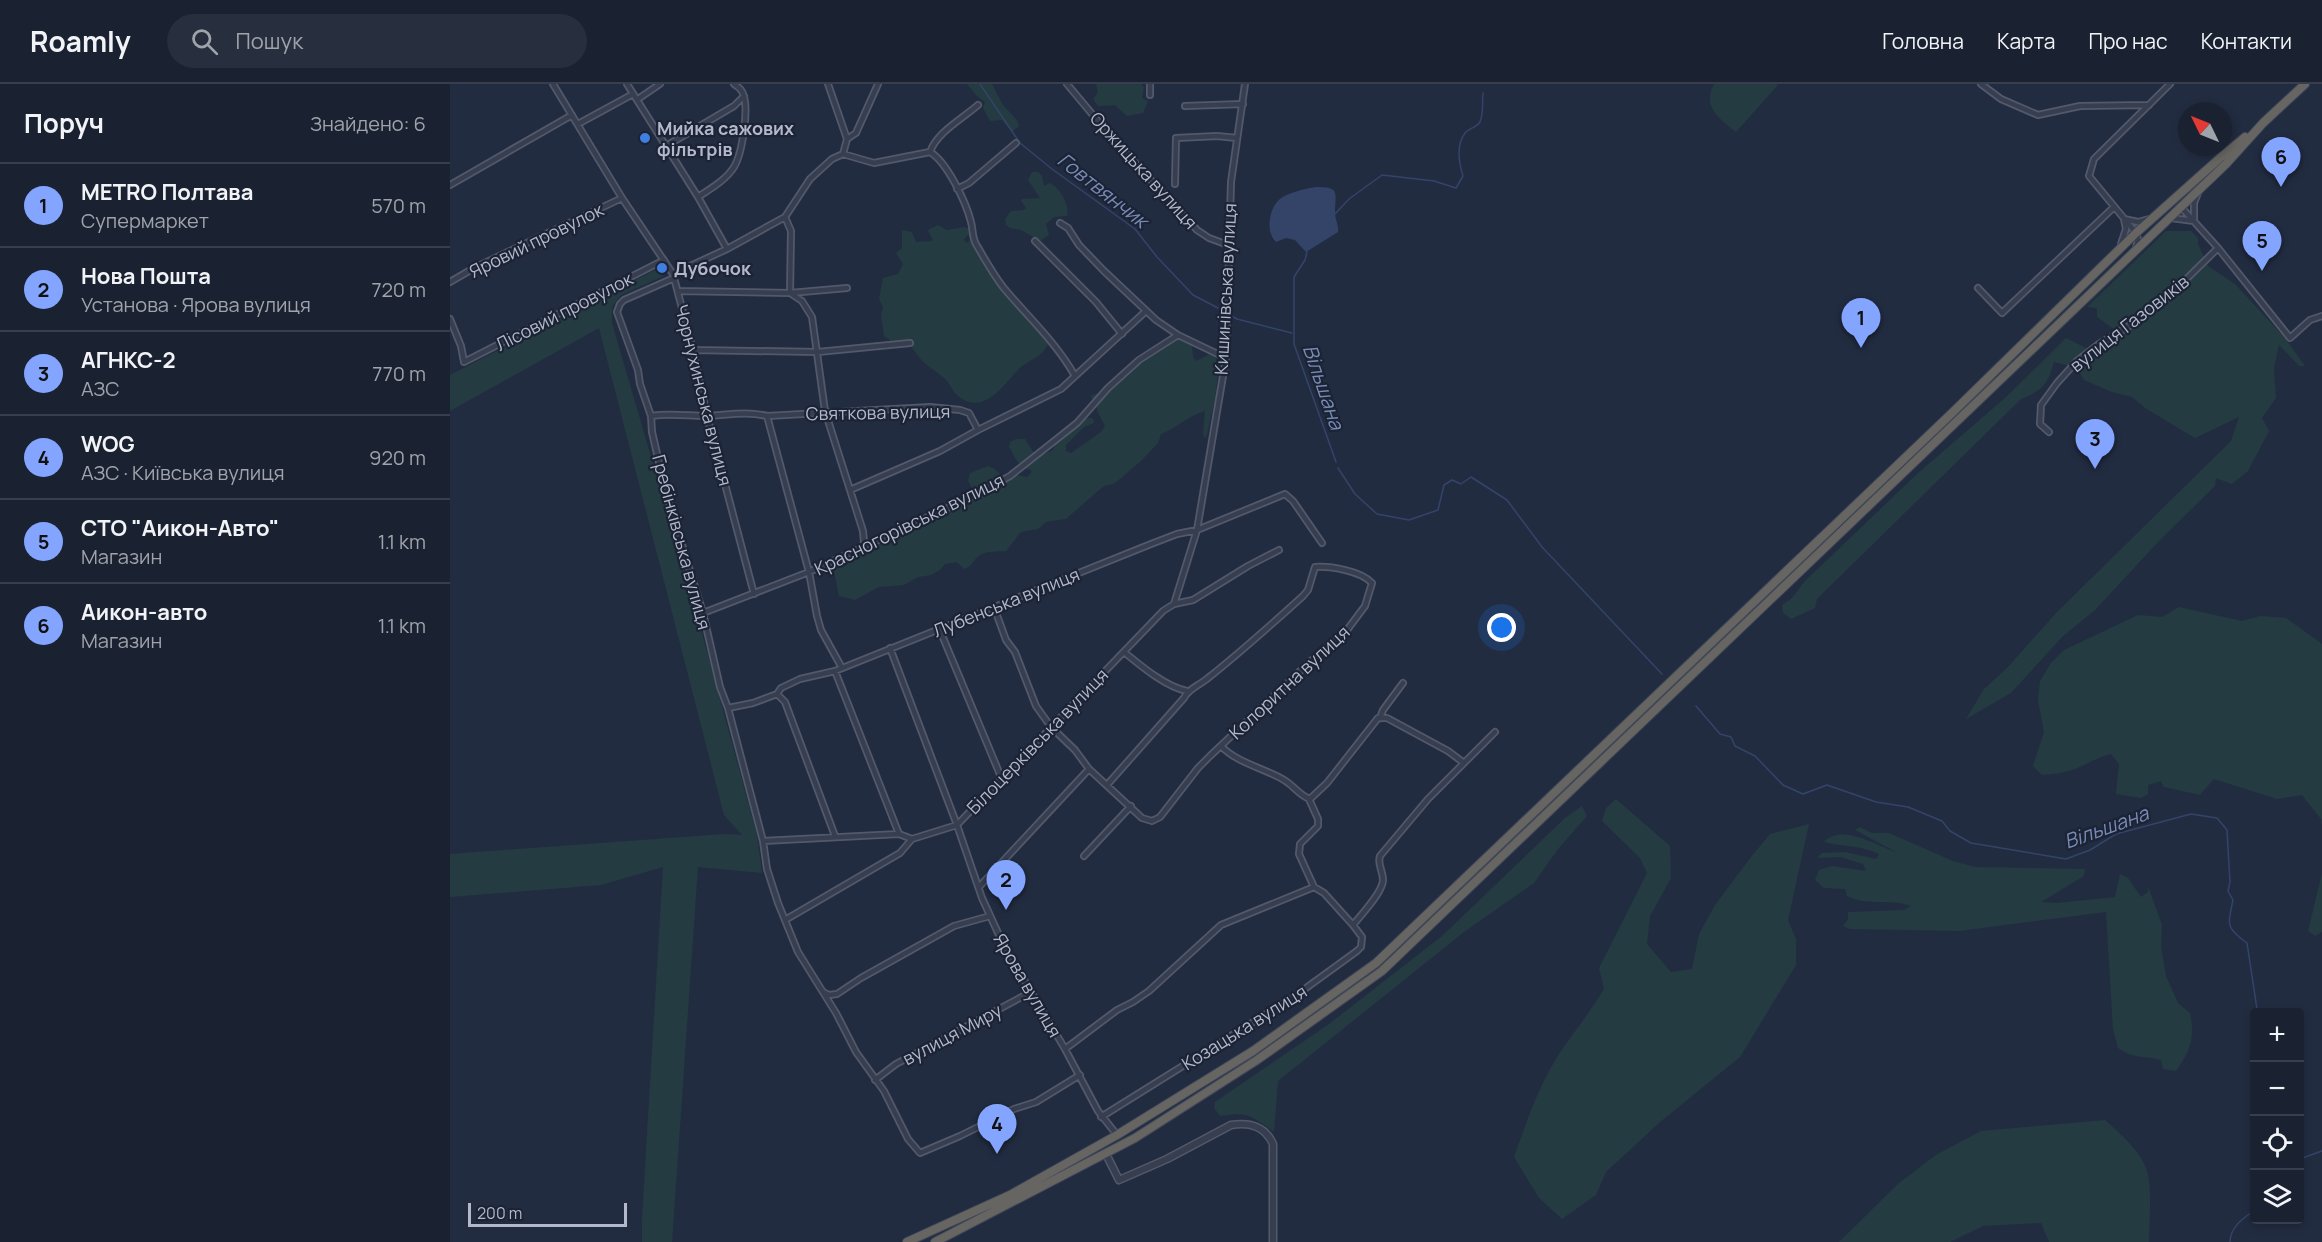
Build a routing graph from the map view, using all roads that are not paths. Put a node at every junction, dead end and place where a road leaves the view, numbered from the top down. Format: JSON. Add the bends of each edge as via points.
{"nodes":[{"id":1,"x":553,"y":84,"type":"edge"},
{"id":2,"x":627,"y":84,"type":"edge"},
{"id":3,"x":660,"y":84,"type":"edge"},
{"id":4,"x":734,"y":84,"type":"edge"},
{"id":5,"x":828,"y":84,"type":"edge"},
{"id":6,"x":878,"y":84,"type":"edge"},
{"id":7,"x":1067,"y":84,"type":"edge"},
{"id":8,"x":1150,"y":84,"type":"edge"},
{"id":9,"x":1245,"y":84,"type":"edge"},
{"id":10,"x":1981,"y":84,"type":"edge"},
{"id":11,"x":2170,"y":84,"type":"edge"},
{"id":12,"x":2305,"y":84,"type":"edge"},
{"id":13,"x":633,"y":94,"type":"junction"},
{"id":14,"x":1150,"y":95,"type":"dead end"},
{"id":15,"x":744,"y":96,"type":"junction"},
{"id":16,"x":638,"y":99,"type":"junction"},
{"id":17,"x":1243,"y":104,"type":"junction"},
{"id":18,"x":978,"y":105,"type":"dead end"},
{"id":19,"x":1185,"y":105,"type":"dead end"},
{"id":20,"x":2149,"y":105,"type":"junction"},
{"id":21,"x":572,"y":115,"type":"junction"},
{"id":22,"x":2263,"y":123,"type":"junction"},
{"id":23,"x":578,"y":124,"type":"junction"},
{"id":24,"x":1238,"y":138,"type":"junction"},
{"id":25,"x":847,"y":139,"type":"junction"},
{"id":26,"x":1016,"y":143,"type":"dead end"},
{"id":27,"x":666,"y":146,"type":"junction"},
{"id":28,"x":930,"y":152,"type":"junction"},
{"id":29,"x":843,"y":154,"type":"junction"},
{"id":30,"x":1175,"y":184,"type":"dead end"},
{"id":31,"x":2191,"y":184,"type":"junction"},
{"id":32,"x":450,"y":185,"type":"edge"},
{"id":33,"x":2200,"y":188,"type":"junction"},
{"id":34,"x":957,"y":189,"type":"junction"},
{"id":35,"x":698,"y":197,"type":"junction"},
{"id":36,"x":622,"y":198,"type":"junction"},
{"id":37,"x":2181,"y":206,"type":"junction"},
{"id":38,"x":2114,"y":207,"type":"junction"},
{"id":39,"x":2163,"y":209,"type":"junction"},
{"id":40,"x":785,"y":217,"type":"junction"},
{"id":41,"x":2152,"y":218,"type":"junction"},
{"id":42,"x":2124,"y":219,"type":"junction"},
{"id":43,"x":2166,"y":220,"type":"junction"},
{"id":44,"x":2194,"y":221,"type":"junction"},
{"id":45,"x":1060,"y":224,"type":"dead end"},
{"id":46,"x":2136,"y":233,"type":"junction"},
{"id":47,"x":2152,"y":233,"type":"junction"},
{"id":48,"x":1035,"y":241,"type":"dead end"},
{"id":49,"x":1228,"y":245,"type":"junction"},
{"id":50,"x":2136,"y":248,"type":"junction"},
{"id":51,"x":2218,"y":248,"type":"junction"},
{"id":52,"x":727,"y":249,"type":"junction"},
{"id":53,"x":2116,"y":252,"type":"junction"},
{"id":54,"x":663,"y":260,"type":"junction"},
{"id":55,"x":674,"y":276,"type":"junction"},
{"id":56,"x":450,"y":282,"type":"edge"},
{"id":57,"x":847,"y":288,"type":"dead end"},
{"id":58,"x":1978,"y":288,"type":"dead end"},
{"id":59,"x":678,"y":291,"type":"junction"},
{"id":60,"x":790,"y":293,"type":"junction"},
{"id":61,"x":1146,"y":311,"type":"junction"},
{"id":62,"x":2322,"y":316,"type":"edge"},
{"id":63,"x":450,"y":319,"type":"edge"},
{"id":64,"x":1122,"y":334,"type":"junction"},
{"id":65,"x":1178,"y":335,"type":"junction"},
{"id":66,"x":910,"y":343,"type":"dead end"},
{"id":67,"x":693,"y":350,"type":"junction"},
{"id":68,"x":818,"y":352,"type":"junction"},
{"id":69,"x":1226,"y":358,"type":"junction"},
{"id":70,"x":1075,"y":376,"type":"junction"},
{"id":71,"x":825,"y":411,"type":"junction"},
{"id":72,"x":651,"y":416,"type":"junction"},
{"id":73,"x":707,"y":416,"type":"junction"},
{"id":74,"x":767,"y":416,"type":"junction"},
{"id":75,"x":978,"y":430,"type":"junction"},
{"id":76,"x":2049,"y":432,"type":"dead end"},
{"id":77,"x":850,"y":490,"type":"junction"},
{"id":78,"x":1197,"y":530,"type":"junction"},
{"id":79,"x":1322,"y":543,"type":"dead end"},
{"id":80,"x":862,"y":547,"type":"junction"},
{"id":81,"x":1279,"y":550,"type":"dead end"},
{"id":82,"x":809,"y":572,"type":"junction"},
{"id":83,"x":754,"y":594,"type":"junction"},
{"id":84,"x":1174,"y":604,"type":"junction"},
{"id":85,"x":994,"y":607,"type":"junction"},
{"id":86,"x":703,"y":613,"type":"junction"},
{"id":87,"x":939,"y":628,"type":"junction"},
{"id":88,"x":890,"y":648,"type":"junction"},
{"id":89,"x":1124,"y":652,"type":"junction"},
{"id":90,"x":842,"y":668,"type":"junction"},
{"id":91,"x":835,"y":671,"type":"junction"},
{"id":92,"x":1403,"y":683,"type":"dead end"},
{"id":93,"x":1187,"y":691,"type":"junction"},
{"id":94,"x":777,"y":694,"type":"junction"},
{"id":95,"x":728,"y":708,"type":"junction"},
{"id":96,"x":1380,"y":717,"type":"junction"},
{"id":97,"x":1052,"y":727,"type":"junction"},
{"id":98,"x":1495,"y":732,"type":"dead end"},
{"id":99,"x":1221,"y":746,"type":"junction"},
{"id":100,"x":1464,"y":764,"type":"junction"},
{"id":101,"x":1089,"y":769,"type":"junction"},
{"id":102,"x":1001,"y":777,"type":"junction"},
{"id":103,"x":1107,"y":785,"type":"junction"},
{"id":104,"x":1309,"y":799,"type":"junction"},
{"id":105,"x":1131,"y":806,"type":"junction"},
{"id":106,"x":957,"y":825,"type":"junction"},
{"id":107,"x":899,"y":834,"type":"junction"},
{"id":108,"x":835,"y":836,"type":"junction"},
{"id":109,"x":912,"y":839,"type":"junction"},
{"id":110,"x":763,"y":841,"type":"junction"},
{"id":111,"x":1084,"y":855,"type":"dead end"},
{"id":112,"x":1314,"y":887,"type":"junction"},
{"id":113,"x":978,"y":888,"type":"junction"},
{"id":114,"x":990,"y":916,"type":"junction"},
{"id":115,"x":785,"y":920,"type":"junction"},
{"id":116,"x":1353,"y":925,"type":"junction"},
{"id":117,"x":823,"y":992,"type":"junction"},
{"id":118,"x":1031,"y":992,"type":"junction"},
{"id":119,"x":1065,"y":1049,"type":"junction"},
{"id":120,"x":1080,"y":1075,"type":"junction"},
{"id":121,"x":875,"y":1080,"type":"junction"},
{"id":122,"x":1101,"y":1117,"type":"junction"},
{"id":123,"x":1117,"y":1135,"type":"junction"},
{"id":124,"x":1106,"y":1154,"type":"junction"},
{"id":125,"x":907,"y":1242,"type":"edge"},
{"id":126,"x":935,"y":1242,"type":"edge"},
{"id":127,"x":1273,"y":1242,"type":"edge"}],
"edges":[{"from":1,"to":21,"type":"street","name":"Чорнухинська вулиця"},
{"from":2,"to":13,"type":"street"},
{"from":3,"to":16,"type":"street"},
{"from":4,"to":15,"type":"street"},
{"from":5,"to":25,"type":"street"},
{"from":6,"to":25,"type":"street","via":[[856,133]]},
{"from":7,"to":49,"type":"street","name":"Оржицька вулиця","via":[[1197,230]]},
{"from":8,"to":14,"type":"street"},
{"from":9,"to":17,"type":"street","name":"Кишинівська вулиця"},
{"from":10,"to":20,"type":"street","via":[[2001,99],[2038,116],[2080,106]]},
{"from":11,"to":20,"type":"street"},
{"from":12,"to":22,"type":"highway"},
{"from":13,"to":16,"type":"street"},
{"from":13,"to":23,"type":"street"},
{"from":15,"to":27,"type":"street","via":[[734,106]]},
{"from":15,"to":35,"type":"street","via":[[742,141],[734,166]]},
{"from":16,"to":27,"type":"street"},
{"from":17,"to":19,"type":"street"},
{"from":17,"to":24,"type":"street","name":"Кишинівська вулиця"},
{"from":18,"to":28,"type":"street","via":[[938,136]]},
{"from":20,"to":38,"type":"street","via":[[2090,166],[2089,176]]},
{"from":21,"to":23,"type":"street","name":"Чорнухинська вулиця"},
{"from":21,"to":32,"type":"street"},
{"from":22,"to":31,"type":"highway"},
{"from":22,"to":33,"type":"highway"},
{"from":23,"to":36,"type":"street","name":"Чорнухинська вулиця"},
{"from":24,"to":30,"type":"street","via":[[1176,138]]},
{"from":24,"to":49,"type":"street","name":"Кишинівська вулиця"},
{"from":25,"to":29,"type":"street"},
{"from":26,"to":34,"type":"street"},
{"from":27,"to":35,"type":"street"},
{"from":28,"to":29,"type":"street","via":[[874,163]]},
{"from":28,"to":34,"type":"street","via":[[947,170]]},
{"from":29,"to":40,"type":"street","via":[[810,179]]},
{"from":31,"to":37,"type":"street"},
{"from":31,"to":39,"type":"highway"},
{"from":33,"to":37,"type":"highway"},
{"from":33,"to":44,"type":"street","via":[[2194,203]]},
{"from":34,"to":70,"type":"street","via":[[974,240],[998,280],[1043,331]]},
{"from":35,"to":52,"type":"street"},
{"from":36,"to":54,"type":"street","name":"Чорнухинська вулиця"},
{"from":36,"to":56,"type":"street","name":"Яровий провулок"},
{"from":37,"to":39,"type":"street"},
{"from":37,"to":43,"type":"highway"},
{"from":37,"to":44,"type":"street"},
{"from":38,"to":42,"type":"street"},
{"from":38,"to":58,"type":"street","via":[[2002,313]]},
{"from":39,"to":41,"type":"highway"},
{"from":40,"to":52,"type":"street"},
{"from":40,"to":60,"type":"street","via":[[791,231]]},
{"from":41,"to":42,"type":"street","via":[[2138,222]]},
{"from":41,"to":46,"type":"highway"},
{"from":42,"to":46,"type":"street"},
{"from":42,"to":53,"type":"street","via":[[2125,236]]},
{"from":43,"to":44,"type":"street"},
{"from":43,"to":47,"type":"highway"},
{"from":44,"to":51,"type":"street"},
{"from":45,"to":61,"type":"street"},
{"from":46,"to":47,"type":"street"},
{"from":46,"to":50,"type":"street"},
{"from":46,"to":53,"type":"highway"},
{"from":47,"to":50,"type":"highway"},
{"from":48,"to":64,"type":"street"},
{"from":49,"to":69,"type":"street","name":"Кишинівська вулиця"},
{"from":50,"to":124,"type":"highway","via":[[1382,970],[1257,1060]]},
{"from":51,"to":62,"type":"street","via":[[2290,338],[2310,320]]},
{"from":51,"to":76,"type":"street","name":"вулиця Газовиків","via":[[2166,299],[2077,361],[2041,405],[2040,424]]},
{"from":52,"to":55,"type":"street"},
{"from":53,"to":123,"type":"highway","via":[[1376,963],[1253,1052]]},
{"from":54,"to":55,"type":"street","name":"Чорнухинська вулиця"},
{"from":54,"to":63,"type":"street","name":"Лісовий провулок","via":[[464,362]]},
{"from":55,"to":59,"type":"street","name":"Чорнухинська вулиця"},
{"from":55,"to":72,"type":"street","name":"Гребінківська вулиця","via":[[624,300],[617,308]]},
{"from":57,"to":60,"type":"street"},
{"from":59,"to":60,"type":"street"},
{"from":59,"to":67,"type":"street","name":"Чорнухинська вулиця"},
{"from":60,"to":68,"type":"street","via":[[812,317]]},
{"from":61,"to":64,"type":"street"},
{"from":61,"to":65,"type":"street"},
{"from":64,"to":70,"type":"street"},
{"from":65,"to":69,"type":"street"},
{"from":65,"to":80,"type":"street","name":"Красногорівська вулиця","via":[[1139,360],[1077,423],[1010,476]]},
{"from":66,"to":68,"type":"street"},
{"from":67,"to":68,"type":"street"},
{"from":67,"to":73,"type":"street","name":"Чорнухинська вулиця"},
{"from":68,"to":71,"type":"street"},
{"from":69,"to":78,"type":"street","name":"Кишинівська вулиця"},
{"from":70,"to":75,"type":"street","via":[[1052,395]]},
{"from":71,"to":74,"type":"street","name":"Святкова вулиця"},
{"from":71,"to":75,"type":"street","name":"Святкова вулиця","via":[[930,407],[960,410],[969,413]]},
{"from":71,"to":77,"type":"street"},
{"from":72,"to":73,"type":"street","name":"Святкова вулиця"},
{"from":72,"to":86,"type":"street","name":"Гребінківська вулиця","via":[[666,493]]},
{"from":73,"to":74,"type":"street","name":"Святкова вулиця","via":[[752,412]]},
{"from":73,"to":83,"type":"street","name":"Чорнухинська вулиця"},
{"from":74,"to":82,"type":"street"},
{"from":75,"to":77,"type":"street"},
{"from":77,"to":80,"type":"street","via":[[863,531]]},
{"from":78,"to":79,"type":"street","name":"Лубенська вулиця","via":[[1285,494]]},
{"from":78,"to":84,"type":"street","name":"Кишинівська вулиця"},
{"from":78,"to":85,"type":"street","name":"Лубенська вулиця","via":[[1177,534]]},
{"from":80,"to":82,"type":"street","name":"Красногорівська вулиця"},
{"from":81,"to":84,"type":"street","name":"Білоцерківська вулиця","via":[[1193,600]]},
{"from":82,"to":83,"type":"street","name":"Красногорівська вулиця"},
{"from":82,"to":90,"type":"street","via":[[821,630]]},
{"from":83,"to":86,"type":"street","name":"Красногорівська вулиця"},
{"from":84,"to":89,"type":"street","name":"Білоцерківська вулиця"},
{"from":85,"to":87,"type":"street","name":"Лубенська вулиця"},
{"from":85,"to":97,"type":"street","via":[[1036,706]]},
{"from":86,"to":95,"type":"street","name":"Гребінківська вулиця"},
{"from":87,"to":88,"type":"street","name":"Лубенська вулиця"},
{"from":87,"to":102,"type":"street"},
{"from":88,"to":90,"type":"street","name":"Лубенська вулиця"},
{"from":88,"to":106,"type":"street","name":"Ярова вулиця"},
{"from":89,"to":93,"type":"street","via":[[1145,669]]},
{"from":89,"to":97,"type":"street","name":"Білоцерківська вулиця"},
{"from":90,"to":91,"type":"street","name":"Лубенська вулиця"},
{"from":91,"to":94,"type":"street","name":"Лубенська вулиця","via":[[800,679],[781,687]]},
{"from":91,"to":107,"type":"street"},
{"from":92,"to":96,"type":"street"},
{"from":93,"to":99,"type":"street","name":"Колоритна вулиця","via":[[1236,657],[1303,596],[1315,567],[1366,576],[1372,583],[1365,606],[1344,634]]},
{"from":93,"to":103,"type":"street"},
{"from":94,"to":95,"type":"street","name":"Лубенська вулиця"},
{"from":94,"to":108,"type":"street","via":[[788,711]]},
{"from":95,"to":110,"type":"street","name":"Гребінківська вулиця"},
{"from":96,"to":100,"type":"street","via":[[1448,751]]},
{"from":96,"to":104,"type":"street","via":[[1327,783]]},
{"from":97,"to":101,"type":"street"},
{"from":97,"to":102,"type":"street","name":"Білоцерківська вулиця"},
{"from":98,"to":100,"type":"street"},
{"from":99,"to":104,"type":"street","via":[[1285,780]]},
{"from":99,"to":105,"type":"street","name":"Колоритна вулиця","via":[[1198,768],[1160,817],[1146,821]]},
{"from":100,"to":116,"type":"street","via":[[1428,798],[1380,856],[1382,885]]},
{"from":101,"to":103,"type":"street"},
{"from":101,"to":113,"type":"street"},
{"from":102,"to":106,"type":"street","name":"Білоцерківська вулиця"},
{"from":103,"to":105,"type":"street"},
{"from":104,"to":112,"type":"street","via":[[1318,826],[1298,849]]},
{"from":105,"to":111,"type":"street"},
{"from":106,"to":109,"type":"street","name":"Білоцерківська вулиця"},
{"from":106,"to":113,"type":"street","name":"Ярова вулиця"},
{"from":107,"to":108,"type":"street"},
{"from":107,"to":109,"type":"street"},
{"from":108,"to":110,"type":"street"},
{"from":109,"to":115,"type":"street","via":[[900,853]]},
{"from":110,"to":115,"type":"street","name":"Гребінківська вулиця","via":[[769,877]]},
{"from":112,"to":116,"type":"street"},
{"from":112,"to":119,"type":"street","via":[[1221,925],[1149,991]]},
{"from":113,"to":114,"type":"street","name":"Ярова вулиця"},
{"from":114,"to":117,"type":"street","via":[[954,926],[837,994]]},
{"from":114,"to":118,"type":"street","name":"Ярова вулиця"},
{"from":115,"to":117,"type":"street","name":"Гребінківська вулиця","via":[[798,952]]},
{"from":116,"to":122,"type":"street","name":"Козацька вулиця","via":[[1362,937],[1357,951],[1295,996]]},
{"from":117,"to":121,"type":"street","name":"Гребінківська вулиця"},
{"from":118,"to":119,"type":"street","name":"Ярова вулиця"},
{"from":118,"to":121,"type":"street","name":"вулиця Миру","via":[[896,1064]]},
{"from":119,"to":120,"type":"street","name":"Ярова вулиця"},
{"from":120,"to":121,"type":"street","name":"Гребінківська вулиця","via":[[1036,1102],[920,1153]]},
{"from":120,"to":122,"type":"street","name":"Ярова вулиця"},
{"from":122,"to":123,"type":"street","name":"Ярова вулиця"},
{"from":123,"to":125,"type":"highway","via":[[1010,1195]]},
{"from":124,"to":126,"type":"highway"},
{"from":124,"to":127,"type":"street","via":[[1119,1180],[1231,1125],[1259,1127],[1273,1144]]}]}
